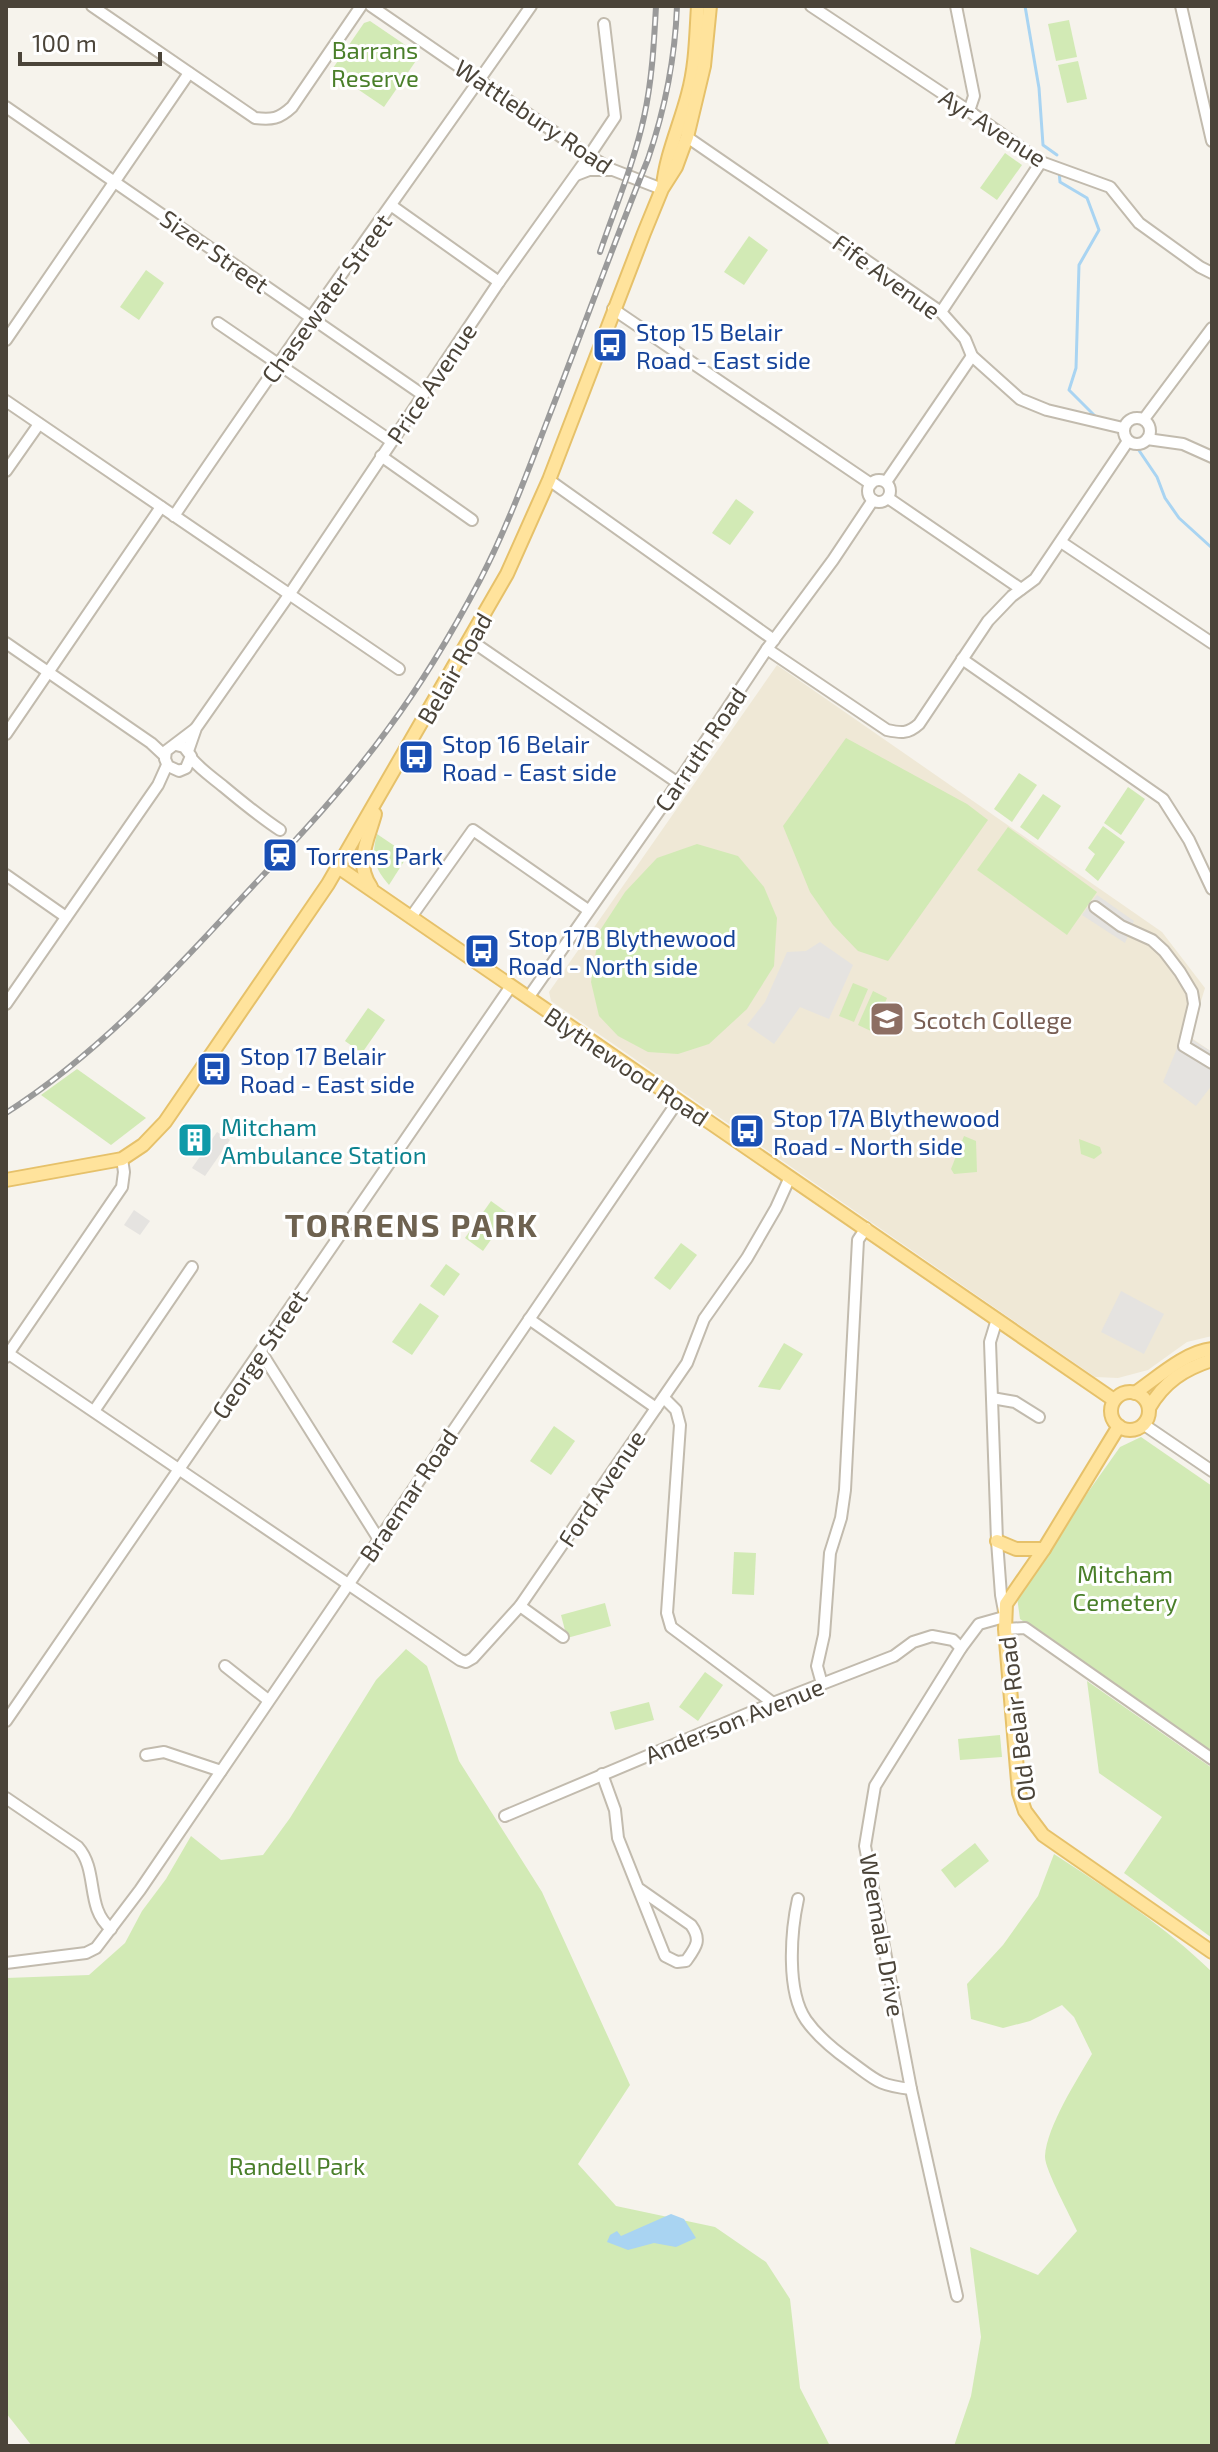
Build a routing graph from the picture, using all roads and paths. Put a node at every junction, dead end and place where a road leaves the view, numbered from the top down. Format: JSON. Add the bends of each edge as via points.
{"nodes":[{"id":1,"x":92,"y":6,"type":"edge"},
{"id":2,"x":361,"y":6,"type":"edge"},
{"id":3,"x":531,"y":6,"type":"edge"},
{"id":4,"x":698,"y":6,"type":"edge"},
{"id":5,"x":710,"y":6,"type":"edge"},
{"id":6,"x":811,"y":6,"type":"edge"},
{"id":7,"x":956,"y":6,"type":"edge"},
{"id":8,"x":1181,"y":6,"type":"edge"},
{"id":9,"x":375,"y":7,"type":"edge"},
{"id":10,"x":604,"y":24,"type":"dead end"},
{"id":11,"x":189,"y":73,"type":"junction"},
{"id":12,"x":479,"y":81,"type":"junction"},
{"id":13,"x":6,"y":107,"type":"edge"},
{"id":14,"x":969,"y":111,"type":"junction"},
{"id":15,"x":687,"y":137,"type":"junction"},
{"id":16,"x":1212,"y":141,"type":"edge"},
{"id":17,"x":589,"y":156,"type":"junction"},
{"id":18,"x":1045,"y":164,"type":"junction"},
{"id":19,"x":613,"y":170,"type":"junction"},
{"id":20,"x":576,"y":175,"type":"junction"},
{"id":21,"x":114,"y":182,"type":"junction"},
{"id":22,"x":662,"y":189,"type":"junction"},
{"id":23,"x":392,"y":206,"type":"junction"},
{"id":24,"x":1212,"y":273,"type":"edge"},
{"id":25,"x":499,"y":282,"type":"junction"},
{"id":26,"x":613,"y":309,"type":"junction"},
{"id":27,"x":941,"y":312,"type":"junction"},
{"id":28,"x":311,"y":318,"type":"junction"},
{"id":29,"x":218,"y":323,"type":"dead end"},
{"id":30,"x":1212,"y":328,"type":"edge"},
{"id":31,"x":6,"y":340,"type":"edge"},
{"id":32,"x":972,"y":356,"type":"junction"},
{"id":33,"x":277,"y":364,"type":"junction"},
{"id":34,"x":423,"y":395,"type":"junction"},
{"id":35,"x":6,"y":401,"type":"edge"},
{"id":36,"x":1144,"y":419,"type":"junction"},
{"id":37,"x":39,"y":424,"type":"junction"},
{"id":38,"x":1123,"y":428,"type":"junction"},
{"id":39,"x":1147,"y":439,"type":"junction"},
{"id":40,"x":391,"y":441,"type":"junction"},
{"id":41,"x":1128,"y":441,"type":"junction"},
{"id":42,"x":381,"y":456,"type":"junction"},
{"id":43,"x":1212,"y":457,"type":"edge"},
{"id":44,"x":6,"y":471,"type":"edge"},
{"id":45,"x":549,"y":480,"type":"junction"},
{"id":46,"x":886,"y":482,"type":"junction"},
{"id":47,"x":871,"y":484,"type":"junction"},
{"id":48,"x":888,"y":498,"type":"junction"},
{"id":49,"x":873,"y":500,"type":"junction"},
{"id":50,"x":161,"y":507,"type":"junction"},
{"id":51,"x":174,"y":516,"type":"junction"},
{"id":52,"x":472,"y":520,"type":"dead end"},
{"id":53,"x":1061,"y":542,"type":"junction"},
{"id":54,"x":1021,"y":589,"type":"junction"},
{"id":55,"x":289,"y":595,"type":"junction"},
{"id":56,"x":470,"y":640,"type":"junction"},
{"id":57,"x":6,"y":643,"type":"edge"},
{"id":58,"x":1212,"y":643,"type":"edge"},
{"id":59,"x":770,"y":645,"type":"junction"},
{"id":60,"x":962,"y":659,"type":"junction"},
{"id":61,"x":399,"y":669,"type":"dead end"},
{"id":62,"x":49,"y":672,"type":"junction"},
{"id":63,"x":196,"y":728,"type":"junction"},
{"id":64,"x":6,"y":734,"type":"edge"},
{"id":65,"x":190,"y":754,"type":"junction"},
{"id":66,"x":172,"y":759,"type":"junction"},
{"id":67,"x":205,"y":774,"type":"junction"},
{"id":68,"x":678,"y":783,"type":"junction"},
{"id":69,"x":379,"y":799,"type":"junction"},
{"id":70,"x":280,"y":830,"type":"dead end"},
{"id":71,"x":338,"y":867,"type":"junction"},
{"id":72,"x":6,"y":875,"type":"edge"},
{"id":73,"x":1212,"y":889,"type":"edge"},
{"id":74,"x":378,"y":896,"type":"junction"},
{"id":75,"x":1095,"y":907,"type":"dead end"},
{"id":76,"x":588,"y":910,"type":"junction"},
{"id":77,"x":66,"y":917,"type":"junction"},
{"id":78,"x":411,"y":917,"type":"junction"},
{"id":79,"x":511,"y":986,"type":"junction"},
{"id":80,"x":528,"y":998,"type":"junction"},
{"id":81,"x":6,"y":1004,"type":"edge"},
{"id":82,"x":1212,"y":1063,"type":"edge"},
{"id":83,"x":678,"y":1101,"type":"junction"},
{"id":84,"x":122,"y":1159,"type":"junction"},
{"id":85,"x":790,"y":1177,"type":"junction"},
{"id":86,"x":6,"y":1180,"type":"edge"},
{"id":87,"x":866,"y":1228,"type":"junction"},
{"id":88,"x":192,"y":1267,"type":"dead end"},
{"id":89,"x":529,"y":1319,"type":"junction"},
{"id":90,"x":997,"y":1319,"type":"junction"},
{"id":91,"x":1212,"y":1349,"type":"edge"},
{"id":92,"x":261,"y":1352,"type":"junction"},
{"id":93,"x":7,"y":1354,"type":"edge"},
{"id":94,"x":1212,"y":1360,"type":"edge"},
{"id":95,"x":1135,"y":1393,"type":"junction"},
{"id":96,"x":664,"y":1398,"type":"junction"},
{"id":97,"x":992,"y":1398,"type":"junction"},
{"id":98,"x":1114,"y":1400,"type":"junction"},
{"id":99,"x":656,"y":1408,"type":"junction"},
{"id":100,"x":1149,"y":1408,"type":"junction"},
{"id":101,"x":94,"y":1411,"type":"junction"},
{"id":102,"x":1039,"y":1417,"type":"dead end"},
{"id":103,"x":1143,"y":1424,"type":"junction"},
{"id":104,"x":1119,"y":1426,"type":"junction"},
{"id":105,"x":1211,"y":1467,"type":"edge"},
{"id":106,"x":180,"y":1469,"type":"junction"},
{"id":107,"x":378,"y":1538,"type":"junction"},
{"id":108,"x":997,"y":1541,"type":"junction"},
{"id":109,"x":1044,"y":1549,"type":"junction"},
{"id":110,"x":348,"y":1582,"type":"junction"},
{"id":111,"x":520,"y":1606,"type":"junction"},
{"id":112,"x":1004,"y":1619,"type":"junction"},
{"id":113,"x":563,"y":1637,"type":"dead end"},
{"id":114,"x":961,"y":1648,"type":"junction"},
{"id":115,"x":225,"y":1666,"type":"dead end"},
{"id":116,"x":822,"y":1684,"type":"junction"},
{"id":117,"x":268,"y":1700,"type":"junction"},
{"id":118,"x":773,"y":1703,"type":"junction"},
{"id":119,"x":6,"y":1721,"type":"edge"},
{"id":120,"x":146,"y":1755,"type":"dead end"},
{"id":121,"x":1212,"y":1759,"type":"edge"},
{"id":122,"x":221,"y":1771,"type":"junction"},
{"id":123,"x":602,"y":1774,"type":"junction"},
{"id":124,"x":6,"y":1798,"type":"edge"},
{"id":125,"x":505,"y":1816,"type":"dead end"},
{"id":126,"x":638,"y":1888,"type":"junction"},
{"id":127,"x":798,"y":1899,"type":"dead end"},
{"id":128,"x":111,"y":1929,"type":"junction"},
{"id":129,"x":1212,"y":1952,"type":"edge"},
{"id":130,"x":6,"y":1963,"type":"edge"},
{"id":131,"x":911,"y":2089,"type":"junction"},
{"id":132,"x":957,"y":2296,"type":"dead end"}],
"edges":[{"from":1,"to":11,"type":"street"},
{"from":2,"to":11,"type":"street","via":[[280,118],[255,118]]},
{"from":3,"to":12,"type":"street","name":"Chasewater Street"},
{"from":4,"to":22,"type":"main road","name":"Belair Road","via":[[694,66]]},
{"from":5,"to":15,"type":"main road","name":"Belair Road","via":[[704,66]]},
{"from":6,"to":14,"type":"street","name":"Ayr Avenue"},
{"from":7,"to":14,"type":"street","via":[[974,96]]},
{"from":8,"to":16,"type":"street"},
{"from":9,"to":12,"type":"street","name":"Wattlebury Road"},
{"from":10,"to":17,"type":"street","name":"Price Avenue","via":[[615,117]]},
{"from":11,"to":21,"type":"street"},
{"from":12,"to":17,"type":"street","name":"Wattlebury Road"},
{"from":12,"to":23,"type":"street","name":"Chasewater Street"},
{"from":13,"to":21,"type":"street","name":"Sizer Street"},
{"from":14,"to":18,"type":"street","name":"Ayr Avenue"},
{"from":15,"to":22,"type":"main road","name":"Belair Road"},
{"from":15,"to":27,"type":"street","name":"Fife Avenue"},
{"from":17,"to":19,"type":"street","name":"Wattlebury Road"},
{"from":17,"to":20,"type":"street","name":"Price Avenue"},
{"from":18,"to":24,"type":"street","name":"Ayr Avenue","via":[[1110,187],[1139,223]]},
{"from":18,"to":27,"type":"street"},
{"from":19,"to":20,"type":"street"},
{"from":19,"to":22,"type":"street","name":"Wattlebury Road"},
{"from":20,"to":25,"type":"street","name":"Price Avenue"},
{"from":21,"to":28,"type":"street","name":"Sizer Street"},
{"from":21,"to":31,"type":"street"},
{"from":22,"to":26,"type":"main road","name":"Belair Road"},
{"from":23,"to":25,"type":"street"},
{"from":23,"to":28,"type":"street","name":"Chasewater Street"},
{"from":25,"to":34,"type":"street","name":"Price Avenue"},
{"from":26,"to":45,"type":"main road","name":"Belair Road"},
{"from":26,"to":47,"type":"street"},
{"from":27,"to":32,"type":"street","name":"Fife Avenue","via":[[965,339]]},
{"from":28,"to":33,"type":"street","name":"Chasewater Street"},
{"from":28,"to":34,"type":"street","name":"Sizer Street"},
{"from":29,"to":33,"type":"street"},
{"from":30,"to":36,"type":"street"},
{"from":32,"to":38,"type":"street","name":"Fife Avenue","via":[[1020,399]]},
{"from":32,"to":46,"type":"street"},
{"from":33,"to":40,"type":"street"},
{"from":33,"to":51,"type":"street","name":"Chasewater Street"},
{"from":34,"to":40,"type":"street","name":"Price Avenue"},
{"from":35,"to":37,"type":"street"},
{"from":36,"to":38,"type":"street","via":[[1129,419]]},
{"from":36,"to":39,"type":"street","via":[[1150,431]]},
{"from":37,"to":44,"type":"street"},
{"from":37,"to":50,"type":"street"},
{"from":38,"to":41,"type":"street"},
{"from":39,"to":41,"type":"street","via":[[1138,444]]},
{"from":39,"to":43,"type":"street","via":[[1183,444]]},
{"from":40,"to":42,"type":"street","name":"Price Avenue"},
{"from":41,"to":53,"type":"street"},
{"from":42,"to":52,"type":"street"},
{"from":42,"to":55,"type":"street","name":"Price Avenue"},
{"from":45,"to":56,"type":"main road","name":"Belair Road"},
{"from":45,"to":59,"type":"street"},
{"from":46,"to":47,"type":"street"},
{"from":46,"to":48,"type":"street"},
{"from":47,"to":49,"type":"street"},
{"from":48,"to":49,"type":"street"},
{"from":48,"to":54,"type":"street"},
{"from":49,"to":59,"type":"street","name":"Carruth Road"},
{"from":50,"to":51,"type":"street"},
{"from":50,"to":62,"type":"street"},
{"from":51,"to":55,"type":"street"},
{"from":53,"to":54,"type":"street","via":[[1035,579]]},
{"from":53,"to":58,"type":"street"},
{"from":54,"to":60,"type":"street","via":[[988,621]]},
{"from":55,"to":61,"type":"street"},
{"from":55,"to":63,"type":"street","name":"Price Avenue"},
{"from":56,"to":68,"type":"street"},
{"from":56,"to":69,"type":"main road","name":"Belair Road"},
{"from":57,"to":62,"type":"street"},
{"from":59,"to":60,"type":"street","via":[[887,730],[900,733],[919,724]]},
{"from":59,"to":68,"type":"street","name":"Carruth Road"},
{"from":60,"to":73,"type":"street","via":[[1163,799]]},
{"from":62,"to":64,"type":"street"},
{"from":62,"to":66,"type":"street"},
{"from":63,"to":65,"type":"street","name":"Price Avenue"},
{"from":63,"to":66,"type":"street","name":"Price Avenue"},
{"from":65,"to":66,"type":"street","via":[[184,747]]},
{"from":65,"to":66,"type":"street","name":"Price Avenue","via":[[189,764]]},
{"from":65,"to":67,"type":"street"},
{"from":66,"to":67,"type":"street"},
{"from":66,"to":77,"type":"street","name":"Price Avenue"},
{"from":67,"to":70,"type":"street"},
{"from":68,"to":76,"type":"street","name":"Carruth Road"},
{"from":69,"to":71,"type":"main road","name":"Belair Road"},
{"from":69,"to":74,"type":"main road","via":[[361,862]]},
{"from":71,"to":74,"type":"main road","name":"Blythewood Road"},
{"from":71,"to":84,"type":"main road","name":"Belair Road","via":[[165,1122]]},
{"from":72,"to":77,"type":"street"},
{"from":74,"to":78,"type":"main road","name":"Blythewood Road"},
{"from":75,"to":82,"type":"street","via":[[1164,951],[1192,992],[1184,1046]]},
{"from":76,"to":78,"type":"street","via":[[473,830]]},
{"from":76,"to":80,"type":"street","name":"Carruth Road"},
{"from":77,"to":81,"type":"street","name":"Price Avenue"},
{"from":78,"to":79,"type":"main road","name":"Blythewood Road"},
{"from":79,"to":80,"type":"main road","name":"Blythewood Road"},
{"from":79,"to":92,"type":"street","name":"George Street"},
{"from":80,"to":83,"type":"main road","name":"Blythewood Road"},
{"from":83,"to":85,"type":"main road","name":"Blythewood Road"},
{"from":83,"to":89,"type":"street","name":"Braemar Road"},
{"from":84,"to":86,"type":"main road","name":"Belair Road"},
{"from":84,"to":93,"type":"street","via":[[122,1187]]},
{"from":85,"to":87,"type":"main road","name":"Blythewood Road"},
{"from":85,"to":96,"type":"street","name":"Ford Avenue","via":[[747,1258],[704,1319],[687,1363]]},
{"from":87,"to":90,"type":"main road","name":"Blythewood Road"},
{"from":87,"to":116,"type":"street","via":[[858,1240],[844,1507],[831,1546],[817,1660]]},
{"from":88,"to":101,"type":"street"},
{"from":89,"to":99,"type":"street"},
{"from":89,"to":107,"type":"street","name":"Braemar Road"},
{"from":90,"to":97,"type":"street","via":[[990,1342]]},
{"from":90,"to":98,"type":"main road","name":"Blythewood Road"},
{"from":91,"to":95,"type":"main road","via":[[1185,1359]]},
{"from":92,"to":106,"type":"street","name":"George Street"},
{"from":92,"to":107,"type":"street"},
{"from":93,"to":101,"type":"street"},
{"from":94,"to":100,"type":"main road","via":[[1167,1382]]},
{"from":95,"to":98,"type":"main road"},
{"from":95,"to":100,"type":"main road"},
{"from":96,"to":99,"type":"street","name":"Ford Avenue"},
{"from":96,"to":118,"type":"street","via":[[676,1410],[680,1425],[667,1613],[671,1627]]},
{"from":97,"to":102,"type":"street","via":[[1015,1402]]},
{"from":97,"to":108,"type":"street"},
{"from":98,"to":104,"type":"main road","via":[[1112,1417]]},
{"from":99,"to":111,"type":"street","name":"Ford Avenue"},
{"from":100,"to":103,"type":"main road"},
{"from":101,"to":106,"type":"street"},
{"from":103,"to":104,"type":"main road","via":[[1132,1429]]},
{"from":103,"to":105,"type":"street"},
{"from":104,"to":109,"type":"main road","name":"Old Belair Road"},
{"from":106,"to":110,"type":"street"},
{"from":106,"to":119,"type":"street","name":"George Street"},
{"from":107,"to":110,"type":"street","name":"Braemar Road"},
{"from":108,"to":109,"type":"main road","via":[[1016,1549]]},
{"from":108,"to":112,"type":"street"},
{"from":109,"to":112,"type":"main road","name":"Old Belair Road","via":[[1010,1598]]},
{"from":110,"to":111,"type":"street","name":"Ford Avenue","via":[[466,1662]]},
{"from":110,"to":117,"type":"street","name":"Braemar Road"},
{"from":111,"to":113,"type":"street"},
{"from":112,"to":114,"type":"street","name":"Weemala Drive","via":[[979,1624]]},
{"from":112,"to":121,"type":"street","via":[[1025,1628]]},
{"from":112,"to":129,"type":"main road","name":"Old Belair Road","via":[[1019,1793],[1033,1824],[1059,1849]]},
{"from":114,"to":116,"type":"street","name":"Anderson Avenue","via":[[953,1640],[932,1636]]},
{"from":114,"to":131,"type":"street","name":"Weemala Drive","via":[[875,1786],[865,1846]]},
{"from":115,"to":117,"type":"street"},
{"from":116,"to":118,"type":"street","name":"Anderson Avenue"},
{"from":117,"to":122,"type":"street","name":"Braemar Road"},
{"from":118,"to":123,"type":"street","name":"Anderson Avenue"},
{"from":120,"to":122,"type":"street","via":[[164,1752]]},
{"from":122,"to":128,"type":"street","name":"Braemar Road"},
{"from":123,"to":125,"type":"street","name":"Anderson Avenue"},
{"from":123,"to":126,"type":"street","via":[[618,1838]]},
{"from":124,"to":128,"type":"street","via":[[85,1854],[97,1911]]},
{"from":126,"to":126,"type":"street","via":[[698,1934],[698,1945],[686,1961],[665,1956]]},
{"from":127,"to":131,"type":"street","via":[[794,1983],[804,2017],[828,2045],[883,2086]]},
{"from":128,"to":130,"type":"street","name":"Braemar Road","via":[[86,1953]]},
{"from":131,"to":132,"type":"street","name":"Weemala Drive"}]}
